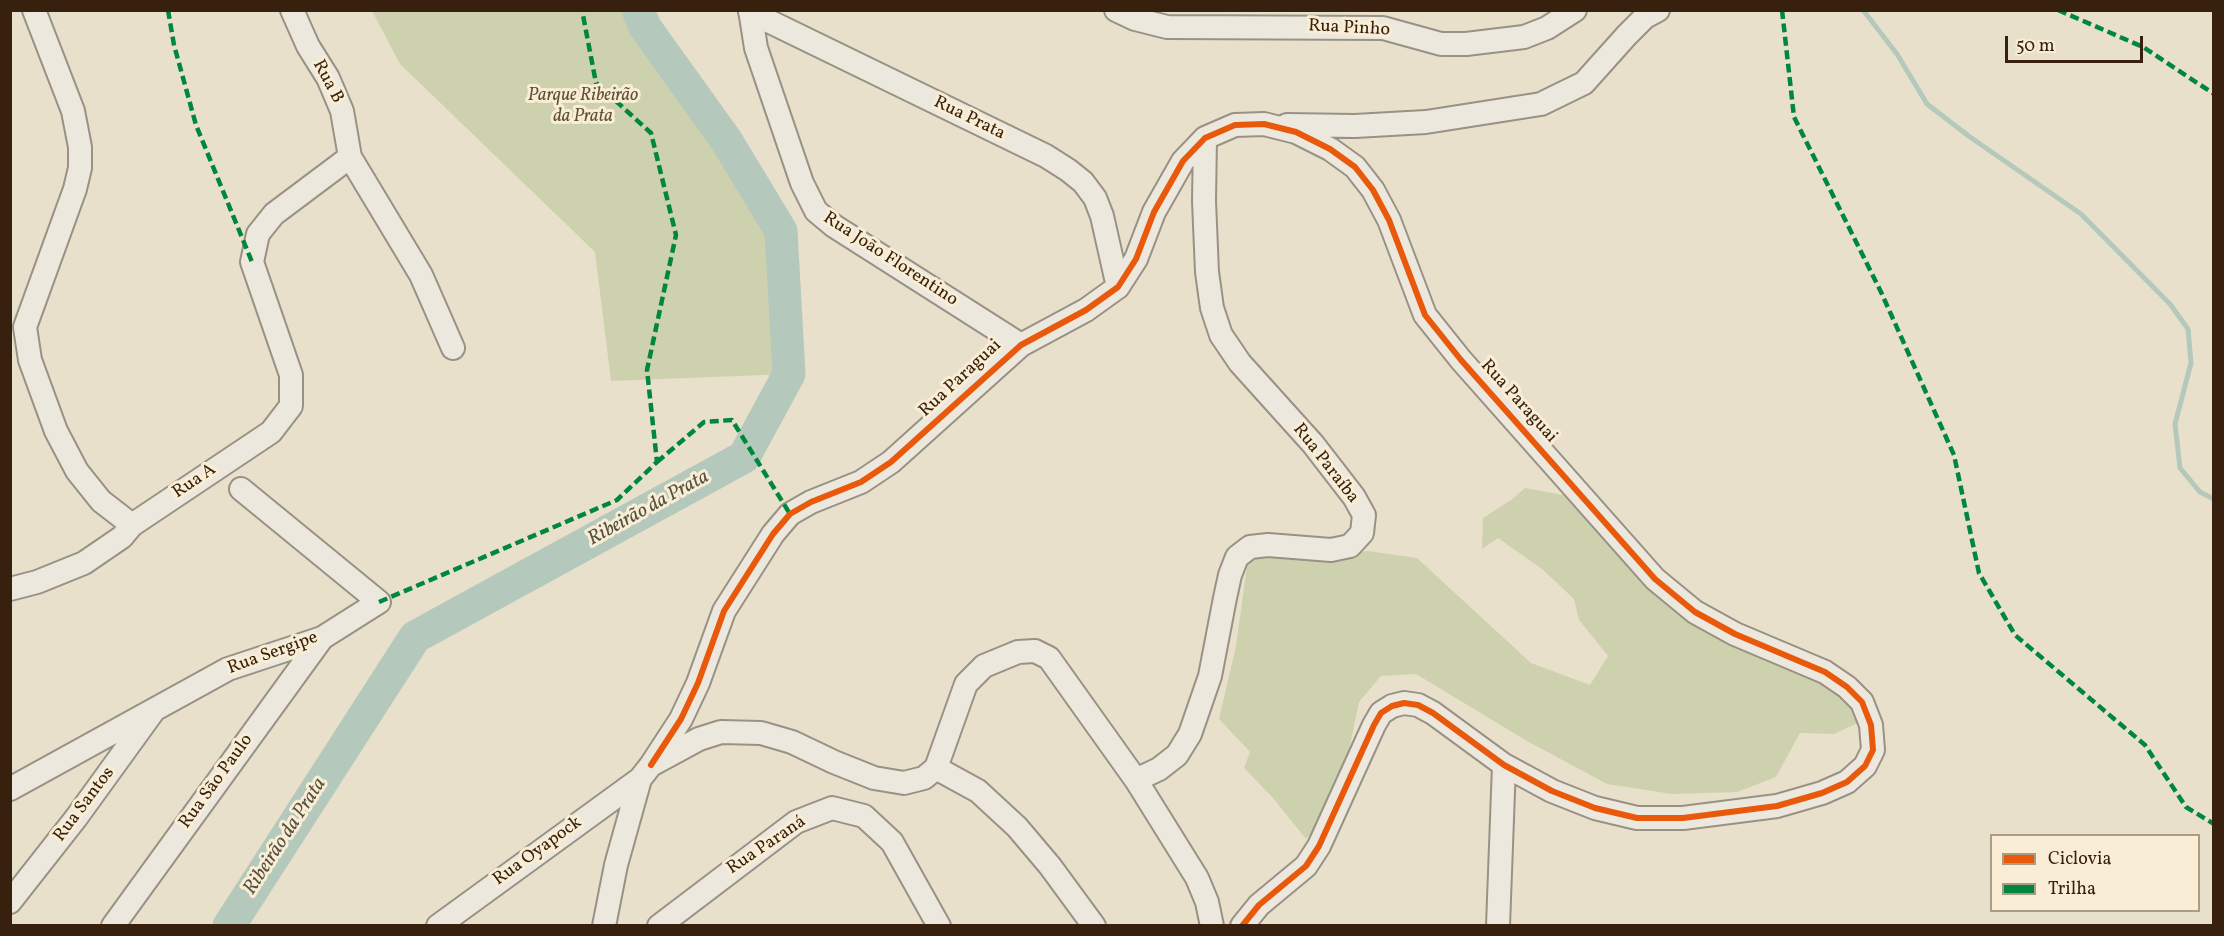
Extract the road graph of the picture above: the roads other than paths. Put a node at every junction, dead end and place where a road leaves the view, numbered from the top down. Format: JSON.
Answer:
{"nodes":[{"id":1,"x":34,"y":10,"type":"edge"},
{"id":2,"x":292,"y":10,"type":"edge"},
{"id":3,"x":1116,"y":10,"type":"edge"},
{"id":4,"x":1575,"y":10,"type":"edge"},
{"id":5,"x":1658,"y":10,"type":"edge"},
{"id":6,"x":750,"y":11,"type":"edge"},
{"id":7,"x":1264,"y":124,"type":"junction"},
{"id":8,"x":1205,"y":138,"type":"junction"},
{"id":9,"x":350,"y":157,"type":"junction"},
{"id":10,"x":1118,"y":287,"type":"junction"},
{"id":11,"x":1021,"y":345,"type":"junction"},
{"id":12,"x":453,"y":348,"type":"dead end"},
{"id":13,"x":241,"y":489,"type":"dead end"},
{"id":14,"x":132,"y":525,"type":"junction"},
{"id":15,"x":10,"y":589,"type":"edge"},
{"id":16,"x":321,"y":638,"type":"junction"},
{"id":17,"x":157,"y":707,"type":"junction"},
{"id":18,"x":1504,"y":765,"type":"junction"},
{"id":19,"x":936,"y":768,"type":"junction"},
{"id":20,"x":646,"y":772,"type":"junction"},
{"id":21,"x":1136,"y":780,"type":"junction"},
{"id":22,"x":10,"y":789,"type":"edge"},
{"id":23,"x":10,"y":902,"type":"edge"},
{"id":24,"x":112,"y":926,"type":"edge"},
{"id":25,"x":438,"y":926,"type":"edge"},
{"id":26,"x":604,"y":926,"type":"edge"},
{"id":27,"x":659,"y":926,"type":"edge"},
{"id":28,"x":939,"y":926,"type":"edge"},
{"id":29,"x":1094,"y":926,"type":"edge"},
{"id":30,"x":1212,"y":926,"type":"edge"},
{"id":31,"x":1242,"y":926,"type":"edge"},
{"id":32,"x":1498,"y":926,"type":"edge"}],
"edges":[{"from":1,"to":14,"type":"street"},
{"from":2,"to":9,"type":"street","name":"Rua B"},
{"from":3,"to":4,"type":"street","name":"Rua Pinho"},
{"from":5,"to":7,"type":"street"},
{"from":6,"to":10,"type":"street","name":"Rua Prata"},
{"from":6,"to":11,"type":"street","name":"Rua João Florentino"},
{"from":7,"to":8,"type":"street","name":"Rua Paraguai"},
{"from":7,"to":18,"type":"street","name":"Rua Paraguai"},
{"from":8,"to":10,"type":"street","name":"Rua Paraguai"},
{"from":8,"to":21,"type":"street","name":"Rua Paraíba"},
{"from":9,"to":12,"type":"street"},
{"from":9,"to":14,"type":"street","name":"Rua A"},
{"from":10,"to":11,"type":"street","name":"Rua Paraguai"},
{"from":11,"to":20,"type":"street","name":"Rua Paraguai"},
{"from":13,"to":16,"type":"street","name":"Rua Sergipe"},
{"from":14,"to":15,"type":"street","name":"Rua A"},
{"from":16,"to":17,"type":"street","name":"Rua Sergipe"},
{"from":16,"to":24,"type":"street","name":"Rua São Paulo"},
{"from":17,"to":22,"type":"street","name":"Rua Sergipe"},
{"from":17,"to":23,"type":"street","name":"Rua Santos"},
{"from":18,"to":31,"type":"street","name":"Rua Paraguai"},
{"from":18,"to":32,"type":"street"},
{"from":19,"to":20,"type":"street"},
{"from":19,"to":21,"type":"street"},
{"from":19,"to":29,"type":"street"},
{"from":20,"to":25,"type":"street","name":"Rua Oyapock"},
{"from":20,"to":26,"type":"street"},
{"from":21,"to":30,"type":"street"},
{"from":27,"to":28,"type":"street","name":"Rua Paraná"}]}
